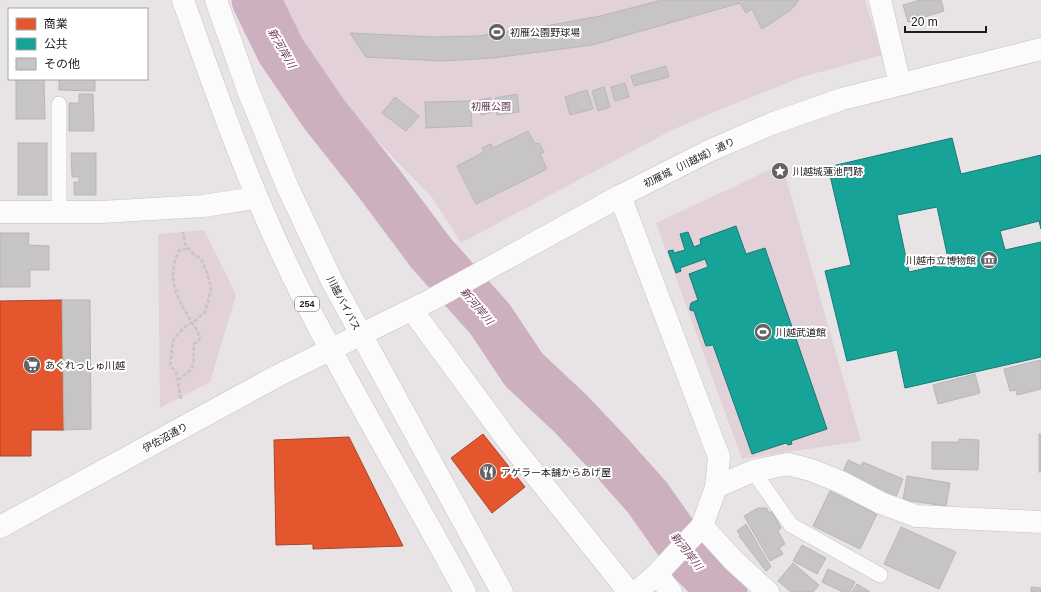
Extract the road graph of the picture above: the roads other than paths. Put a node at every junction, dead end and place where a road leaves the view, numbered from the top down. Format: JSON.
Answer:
{"nodes":[{"id":1,"x":183,"y":0,"type":"edge"},
{"id":2,"x":216,"y":0,"type":"edge"},
{"id":3,"x":880,"y":0,"type":"edge"},
{"id":4,"x":1041,"y":48,"type":"edge"},
{"id":5,"x":900,"y":84,"type":"junction"},
{"id":6,"x":59,"y":104,"type":"dead end"},
{"id":7,"x":620,"y":196,"type":"junction"},
{"id":8,"x":256,"y":198,"type":"junction"},
{"id":9,"x":0,"y":212,"type":"edge"},
{"id":10,"x":59,"y":212,"type":"junction"},
{"id":11,"x":412,"y":310,"type":"junction"},
{"id":12,"x":360,"y":334,"type":"junction"},
{"id":13,"x":330,"y":349,"type":"junction"},
{"id":14,"x":753,"y":471,"type":"junction"},
{"id":15,"x":716,"y":487,"type":"junction"},
{"id":16,"x":1041,"y":522,"type":"edge"},
{"id":17,"x":702,"y":526,"type":"junction"},
{"id":18,"x":0,"y":527,"type":"edge"},
{"id":19,"x":657,"y":574,"type":"junction"},
{"id":20,"x":880,"y":575,"type":"dead end"},
{"id":21,"x":465,"y":592,"type":"edge"},
{"id":22,"x":502,"y":592,"type":"edge"},
{"id":23,"x":629,"y":592,"type":"edge"},
{"id":24,"x":636,"y":592,"type":"edge"},
{"id":25,"x":671,"y":592,"type":"edge"},
{"id":26,"x":768,"y":592,"type":"edge"}],
"edges":[{"from":1,"to":8,"type":"main road","number":"254"},
{"from":2,"to":12,"type":"main road","name":"川越バイパス"},
{"from":3,"to":5,"type":"main road"},
{"from":4,"to":5,"type":"main road","name":"初雁城（川越城）通り"},
{"from":5,"to":7,"type":"main road","name":"初雁城（川越城）通り"},
{"from":6,"to":10,"type":"lane"},
{"from":7,"to":11,"type":"main road","name":"初雁城（川越城）通り"},
{"from":7,"to":15,"type":"main road"},
{"from":8,"to":10,"type":"main road"},
{"from":8,"to":13,"type":"main road","number":"254"},
{"from":9,"to":10,"type":"main road"},
{"from":11,"to":12,"type":"main road","name":"初雁城（川越城）通り"},
{"from":11,"to":23,"type":"main road"},
{"from":12,"to":13,"type":"main road","name":"伊佐沼通り"},
{"from":12,"to":22,"type":"main road","name":"川越バイパス"},
{"from":13,"to":18,"type":"main road","name":"伊佐沼通り"},
{"from":13,"to":21,"type":"main road","number":"254"},
{"from":14,"to":15,"type":"main road"},
{"from":14,"to":16,"type":"main road"},
{"from":14,"to":20,"type":"lane"},
{"from":15,"to":17,"type":"main road"},
{"from":17,"to":19,"type":"main road"},
{"from":17,"to":26,"type":"main road"},
{"from":19,"to":24,"type":"main road"},
{"from":19,"to":25,"type":"main road"}]}
